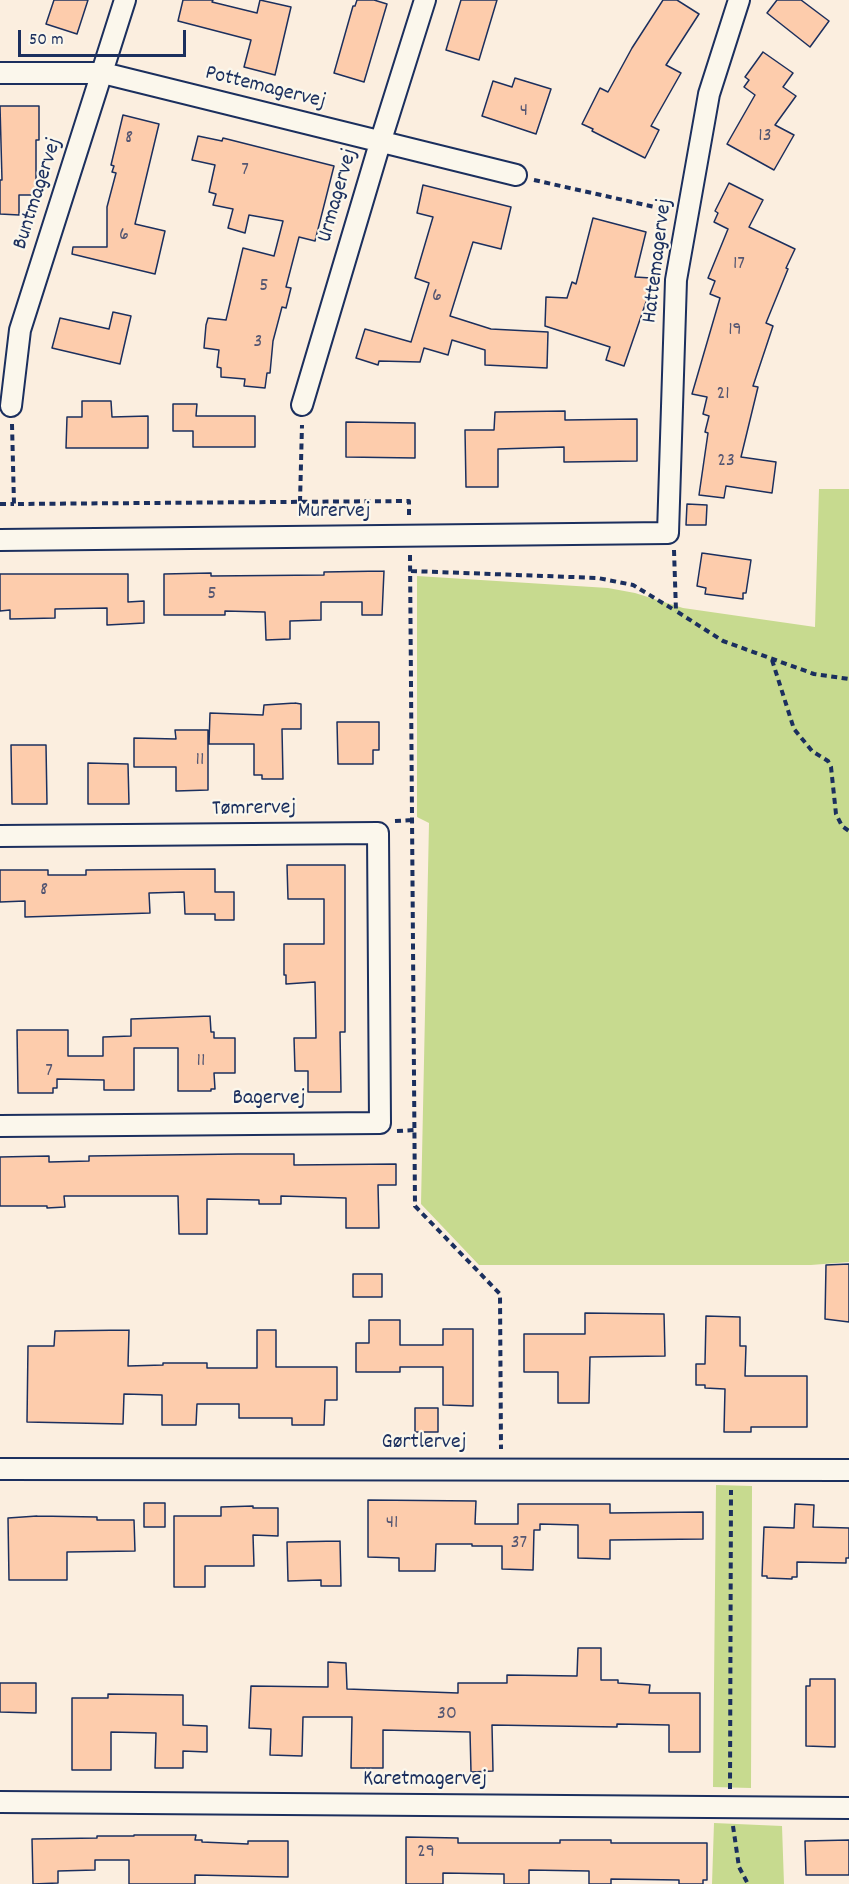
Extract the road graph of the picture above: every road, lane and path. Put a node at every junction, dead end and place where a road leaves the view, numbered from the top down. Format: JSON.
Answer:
{"nodes":[{"id":1,"x":125,"y":0,"type":"edge"},
{"id":2,"x":425,"y":0,"type":"edge"},
{"id":3,"x":739,"y":0,"type":"edge"},
{"id":4,"x":0,"y":73,"type":"edge"},
{"id":5,"x":103,"y":74,"type":"junction"},
{"id":6,"x":380,"y":143,"type":"junction"},
{"id":7,"x":516,"y":176,"type":"joint"},
{"id":8,"x":687,"y":214,"type":"junction"},
{"id":9,"x":302,"y":405,"type":"joint"},
{"id":10,"x":11,"y":406,"type":"joint"},
{"id":11,"x":300,"y":502,"type":"junction"},
{"id":12,"x":0,"y":504,"type":"edge"},
{"id":13,"x":14,"y":504,"type":"junction"},
{"id":14,"x":668,"y":533,"type":"junction"},
{"id":15,"x":410,"y":537,"type":"junction"},
{"id":16,"x":0,"y":540,"type":"edge"},
{"id":17,"x":411,"y":571,"type":"junction"},
{"id":18,"x":676,"y":611,"type":"junction"},
{"id":19,"x":772,"y":659,"type":"junction"},
{"id":20,"x":849,"y":679,"type":"edge"},
{"id":21,"x":849,"y":831,"type":"edge"},
{"id":22,"x":0,"y":836,"type":"edge"},
{"id":23,"x":379,"y":964,"type":"joint"},
{"id":24,"x":0,"y":1126,"type":"edge"},
{"id":25,"x":414,"y":1130,"type":"junction"},
{"id":26,"x":390,"y":1131,"type":"dead end"},
{"id":27,"x":501,"y":1468,"type":"junction"},
{"id":28,"x":0,"y":1469,"type":"edge"},
{"id":29,"x":731,"y":1469,"type":"junction"},
{"id":30,"x":849,"y":1470,"type":"edge"},
{"id":31,"x":0,"y":1802,"type":"edge"},
{"id":32,"x":730,"y":1807,"type":"junction"},
{"id":33,"x":849,"y":1808,"type":"edge"},
{"id":34,"x":748,"y":1884,"type":"edge"}],
"edges":[{"from":1,"to":5,"type":"street","name":"Buntmagervej"},
{"from":2,"to":6,"type":"street","name":"Urmagervej"},
{"from":3,"to":8,"type":"street","name":"Hattemagervej"},
{"from":4,"to":5,"type":"street","name":"Pottemagervej"},
{"from":5,"to":6,"type":"street","name":"Pottemagervej"},
{"from":5,"to":10,"type":"street","name":"Buntmagervej"},
{"from":6,"to":7,"type":"street","name":"Pottemagervej"},
{"from":6,"to":9,"type":"street","name":"Urmagervej"},
{"from":7,"to":8,"type":"path"},
{"from":8,"to":14,"type":"street","name":"Hattemagervej"},
{"from":9,"to":11,"type":"path"},
{"from":10,"to":13,"type":"path"},
{"from":11,"to":13,"type":"path"},
{"from":11,"to":15,"type":"path"},
{"from":12,"to":13,"type":"path"},
{"from":14,"to":15,"type":"street","name":"Murervej"},
{"from":14,"to":18,"type":"path"},
{"from":15,"to":16,"type":"street","name":"Murervej"},
{"from":15,"to":17,"type":"path"},
{"from":17,"to":18,"type":"path"},
{"from":17,"to":25,"type":"path"},
{"from":18,"to":19,"type":"path"},
{"from":19,"to":20,"type":"path"},
{"from":19,"to":21,"type":"path"},
{"from":22,"to":23,"type":"street","name":"Tømrervej"},
{"from":23,"to":24,"type":"street","name":"Bagervej"},
{"from":25,"to":26,"type":"path"},
{"from":25,"to":27,"type":"path"},
{"from":27,"to":28,"type":"street","name":"Gørtlervej"},
{"from":27,"to":29,"type":"street","name":"Gørtlervej"},
{"from":29,"to":30,"type":"street","name":"Gørtlervej"},
{"from":29,"to":32,"type":"path"},
{"from":31,"to":32,"type":"street","name":"Karetmagervej"},
{"from":32,"to":33,"type":"street","name":"Karetmagervej"},
{"from":32,"to":34,"type":"path"}]}
